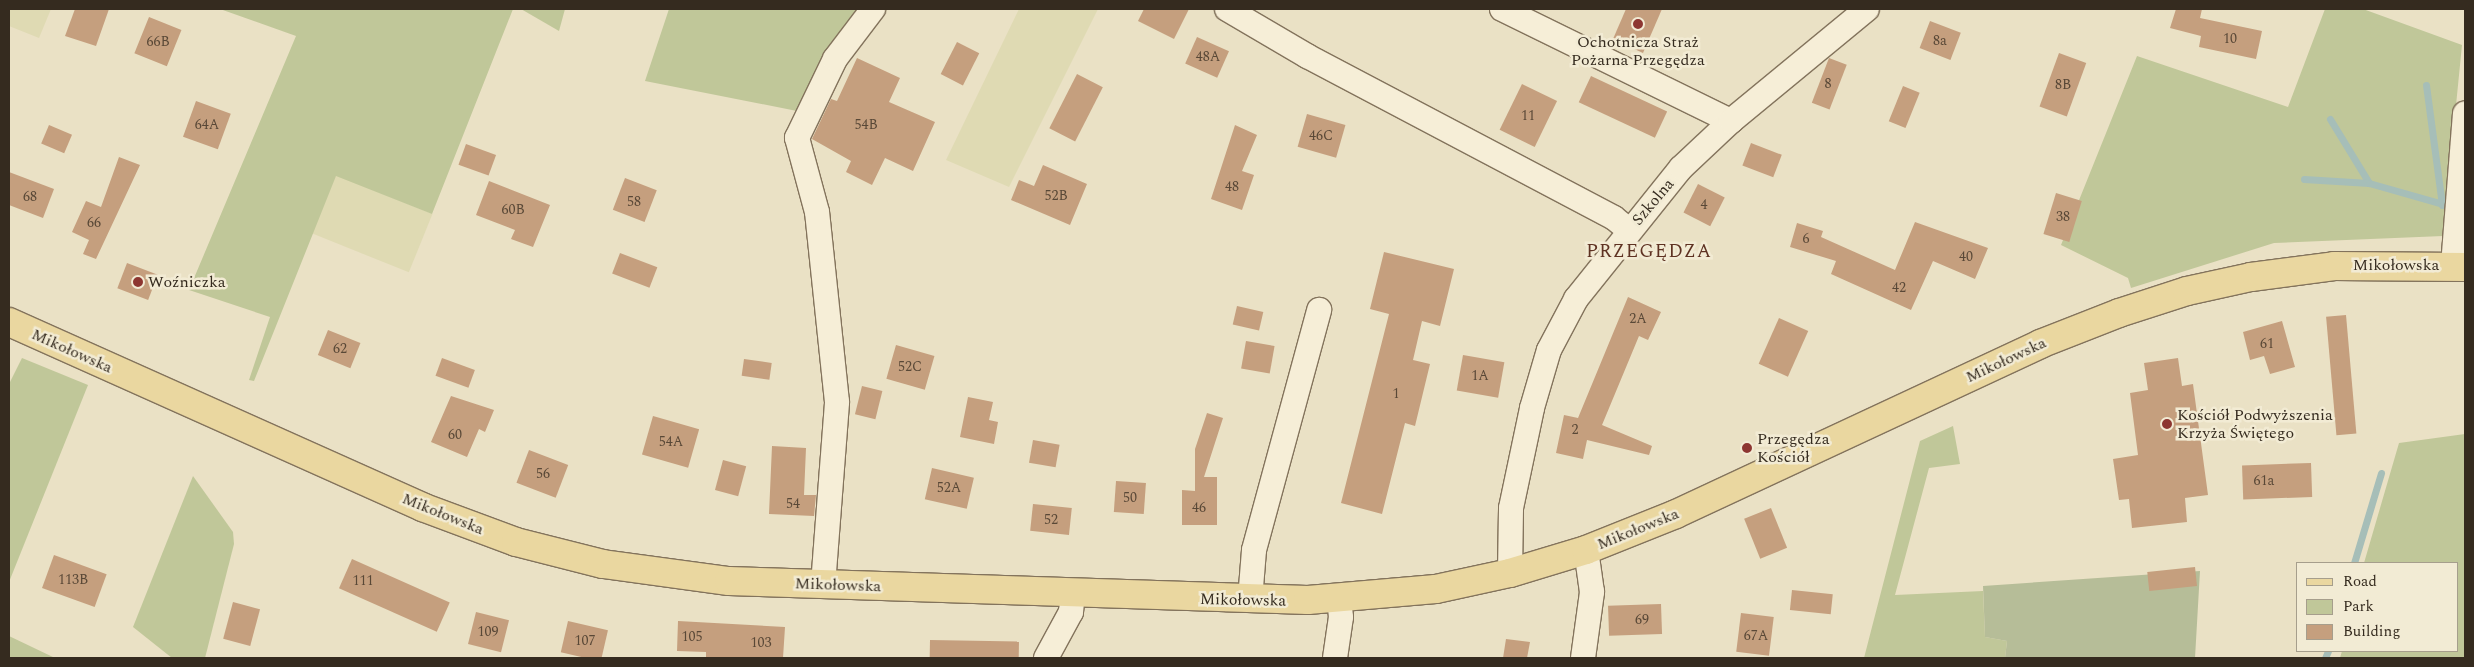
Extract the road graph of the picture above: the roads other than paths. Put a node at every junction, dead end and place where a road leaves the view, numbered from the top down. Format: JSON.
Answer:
{"nodes":[{"id":1,"x":873,"y":9,"type":"edge"},
{"id":2,"x":1227,"y":9,"type":"edge"},
{"id":3,"x":1502,"y":9,"type":"edge"},
{"id":4,"x":1867,"y":9,"type":"edge"},
{"id":5,"x":2465,"y":114,"type":"edge"},
{"id":6,"x":1731,"y":120,"type":"junction"},
{"id":7,"x":1629,"y":230,"type":"junction"},
{"id":8,"x":2459,"y":266,"type":"edge"},
{"id":9,"x":1319,"y":310,"type":"dead end"},
{"id":10,"x":9,"y":322,"type":"edge"},
{"id":11,"x":1586,"y":550,"type":"junction"},
{"id":12,"x":1510,"y":573,"type":"junction"},
{"id":13,"x":823,"y":585,"type":"junction"},
{"id":14,"x":1073,"y":594,"type":"junction"},
{"id":15,"x":1339,"y":599,"type":"junction"},
{"id":16,"x":1250,"y":600,"type":"junction"},
{"id":17,"x":1046,"y":658,"type":"edge"},
{"id":18,"x":1335,"y":658,"type":"edge"},
{"id":19,"x":1583,"y":658,"type":"edge"}],
"edges":[{"from":1,"to":13,"type":"street"},
{"from":2,"to":7,"type":"street"},
{"from":3,"to":6,"type":"street"},
{"from":4,"to":6,"type":"street","name":"Szkolna"},
{"from":5,"to":8,"type":"street"},
{"from":6,"to":7,"type":"street","name":"Szkolna"},
{"from":7,"to":12,"type":"street","name":"Szkolna"},
{"from":8,"to":11,"type":"main road","name":"Mikołowska"},
{"from":9,"to":16,"type":"street"},
{"from":10,"to":13,"type":"main road","name":"Mikołowska"},
{"from":11,"to":12,"type":"main road","name":"Mikołowska"},
{"from":11,"to":19,"type":"street"},
{"from":12,"to":15,"type":"main road","name":"Mikołowska"},
{"from":13,"to":14,"type":"main road","name":"Mikołowska"},
{"from":14,"to":16,"type":"main road","name":"Mikołowska"},
{"from":14,"to":17,"type":"street"},
{"from":15,"to":16,"type":"main road","name":"Mikołowska"},
{"from":15,"to":18,"type":"street"}]}
